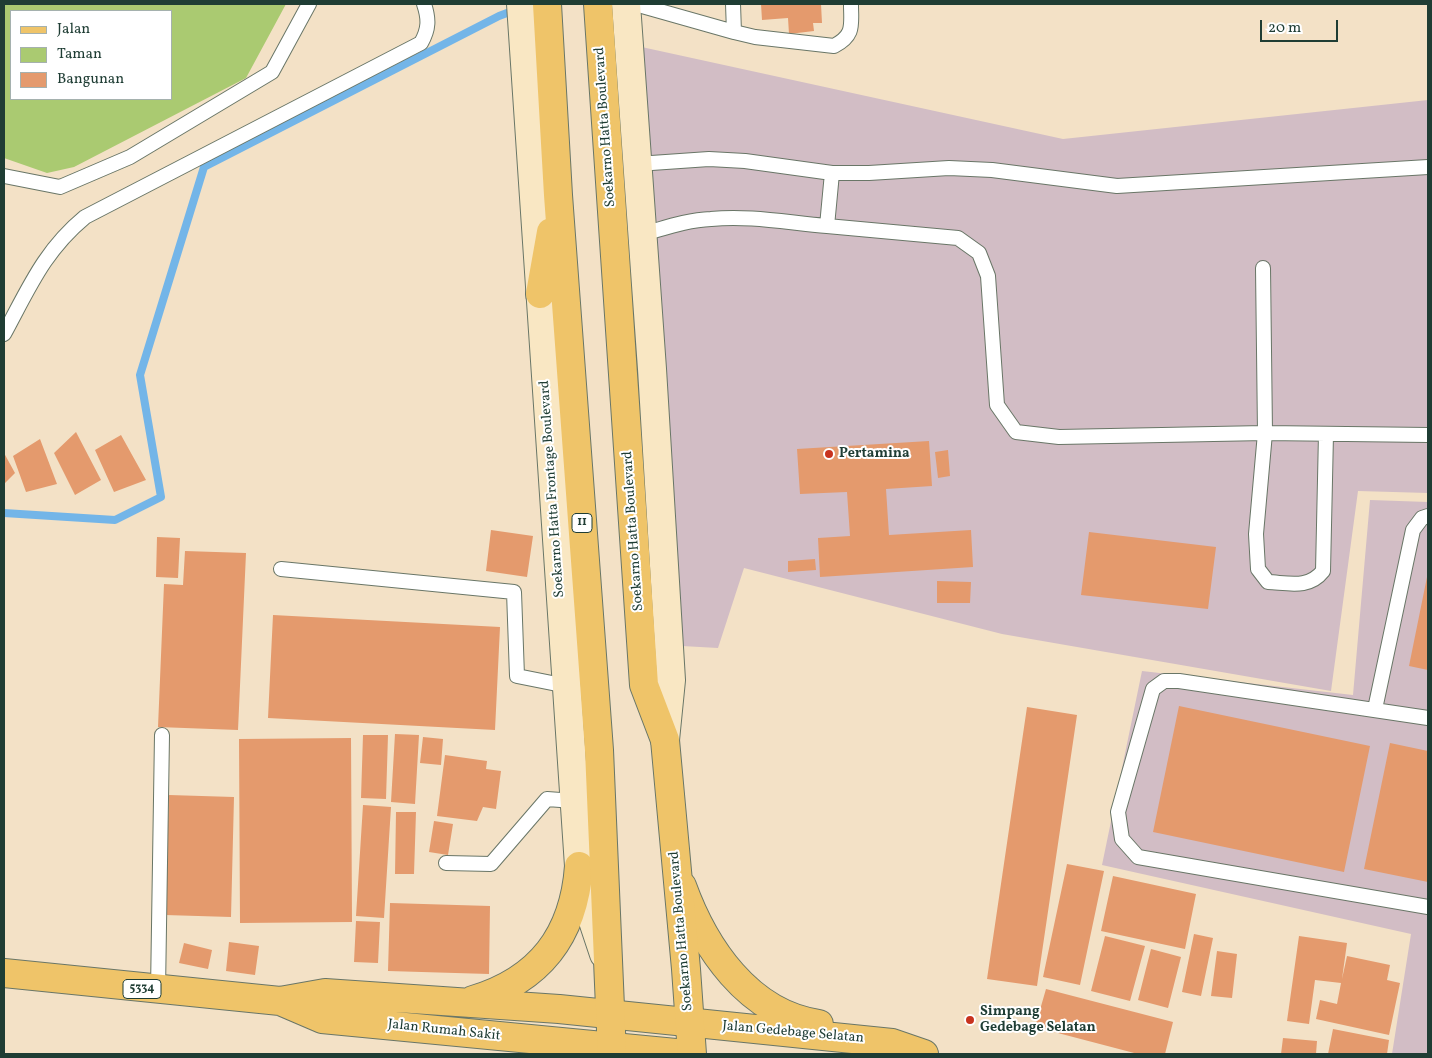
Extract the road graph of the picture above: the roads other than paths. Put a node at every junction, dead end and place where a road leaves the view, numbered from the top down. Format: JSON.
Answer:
{"nodes":[{"id":1,"x":309,"y":4,"type":"edge"},
{"id":2,"x":424,"y":4,"type":"edge"},
{"id":3,"x":521,"y":4,"type":"edge"},
{"id":4,"x":546,"y":4,"type":"edge"},
{"id":5,"x":598,"y":4,"type":"edge"},
{"id":6,"x":626,"y":4,"type":"edge"},
{"id":7,"x":635,"y":4,"type":"edge"},
{"id":8,"x":733,"y":4,"type":"edge"},
{"id":9,"x":851,"y":4,"type":"edge"},
{"id":10,"x":734,"y":32,"type":"junction"},
{"id":11,"x":637,"y":164,"type":"junction"},
{"id":12,"x":1428,"y":167,"type":"edge"},
{"id":13,"x":832,"y":172,"type":"junction"},
{"id":14,"x":4,"y":176,"type":"edge"},
{"id":15,"x":558,"y":195,"type":"junction"},
{"id":16,"x":827,"y":226,"type":"junction"},
{"id":17,"x":642,"y":234,"type":"junction"},
{"id":18,"x":1263,"y":268,"type":"dead end"},
{"id":19,"x":540,"y":294,"type":"junction"},
{"id":20,"x":4,"y":334,"type":"edge"},
{"id":21,"x":1265,"y":433,"type":"junction"},
{"id":22,"x":1326,"y":434,"type":"junction"},
{"id":23,"x":1428,"y":434,"type":"edge"},
{"id":24,"x":1428,"y":516,"type":"edge"},
{"id":25,"x":281,"y":569,"type":"dead end"},
{"id":26,"x":567,"y":686,"type":"junction"},
{"id":27,"x":1375,"y":709,"type":"junction"},
{"id":28,"x":1428,"y":718,"type":"edge"},
{"id":29,"x":162,"y":735,"type":"dead end"},
{"id":30,"x":665,"y":740,"type":"junction"},
{"id":31,"x":574,"y":801,"type":"junction"},
{"id":32,"x":446,"y":863,"type":"dead end"},
{"id":33,"x":579,"y":866,"type":"junction"},
{"id":34,"x":677,"y":871,"type":"junction"},
{"id":35,"x":1428,"y":907,"type":"edge"},
{"id":36,"x":609,"y":971,"type":"junction"},
{"id":37,"x":4,"y":973,"type":"edge"},
{"id":38,"x":158,"y":990,"type":"junction"},
{"id":39,"x":280,"y":1001,"type":"junction"},
{"id":40,"x":452,"y":1003,"type":"junction"},
{"id":41,"x":609,"y":1015,"type":"junction"},
{"id":42,"x":690,"y":1024,"type":"junction"},
{"id":43,"x":423,"y":1028,"type":"junction"},
{"id":44,"x":892,"y":1043,"type":"junction"},
{"id":45,"x":612,"y":1051,"type":"edge"},
{"id":46,"x":504,"y":1054,"type":"edge"},
{"id":47,"x":686,"y":1054,"type":"edge"},
{"id":48,"x":692,"y":1054,"type":"edge"},
{"id":49,"x":924,"y":1054,"type":"edge"}],
"edges":[{"from":1,"to":14,"type":"lane"},
{"from":2,"to":20,"type":"lane"},
{"from":3,"to":19,"type":"main road","name":"Soekarno Hatta Frontage Boulevard"},
{"from":4,"to":15,"type":"main road","number":"11"},
{"from":5,"to":30,"type":"main road","name":"Soekarno Hatta Boulevard"},
{"from":6,"to":11,"type":"main road"},
{"from":7,"to":10,"type":"lane"},
{"from":8,"to":10,"type":"lane"},
{"from":9,"to":10,"type":"lane"},
{"from":11,"to":13,"type":"lane"},
{"from":11,"to":17,"type":"main road"},
{"from":12,"to":13,"type":"lane"},
{"from":13,"to":16,"type":"lane"},
{"from":15,"to":19,"type":"main road"},
{"from":15,"to":36,"type":"main road","number":"11"},
{"from":16,"to":17,"type":"lane"},
{"from":16,"to":21,"type":"lane"},
{"from":17,"to":30,"type":"main road"},
{"from":18,"to":21,"type":"lane"},
{"from":19,"to":26,"type":"main road","name":"Soekarno Hatta Frontage Boulevard"},
{"from":21,"to":22,"type":"lane"},
{"from":21,"to":22,"type":"lane"},
{"from":22,"to":23,"type":"lane"},
{"from":24,"to":27,"type":"lane"},
{"from":25,"to":26,"type":"lane"},
{"from":26,"to":31,"type":"main road","name":"Soekarno Hatta Frontage Boulevard"},
{"from":27,"to":28,"type":"lane"},
{"from":27,"to":35,"type":"lane"},
{"from":29,"to":38,"type":"lane"},
{"from":30,"to":34,"type":"main road","name":"Soekarno Hatta Boulevard"},
{"from":31,"to":32,"type":"lane"},
{"from":31,"to":33,"type":"main road","name":"Soekarno Hatta Frontage Boulevard"},
{"from":33,"to":36,"type":"main road","name":"Soekarno Hatta Frontage Boulevard"},
{"from":33,"to":40,"type":"main road"},
{"from":34,"to":42,"type":"main road","name":"Soekarno Hatta Boulevard"},
{"from":34,"to":44,"type":"main road"},
{"from":36,"to":41,"type":"main road","number":"11"},
{"from":37,"to":38,"type":"main road","name":"Jalan Rumah Sakit","number":"5334"},
{"from":38,"to":39,"type":"main road","name":"Jalan Rumah Sakit","number":"5334"},
{"from":39,"to":40,"type":"main road","name":"Jalan Rumah Sakit","number":"5334"},
{"from":39,"to":43,"type":"main road","name":"Jalan Rumah Sakit","number":"5334"},
{"from":40,"to":41,"type":"main road","name":"Jalan Rumah Sakit","number":"5334"},
{"from":41,"to":42,"type":"main road","name":"Jalan Rumah Sakit"},
{"from":41,"to":45,"type":"main road","number":"11"},
{"from":42,"to":44,"type":"main road","name":"Jalan Gedebage Selatan"},
{"from":42,"to":48,"type":"main road","name":"Soekarno Hatta Boulevard"},
{"from":43,"to":45,"type":"main road","name":"Jalan Rumah Sakit","number":"5334"},
{"from":43,"to":46,"type":"main road"},
{"from":44,"to":49,"type":"main road","name":"Jalan Gedebage Selatan"},
{"from":45,"to":47,"type":"main road","name":"Jalan Rumah Sakit"}]}
